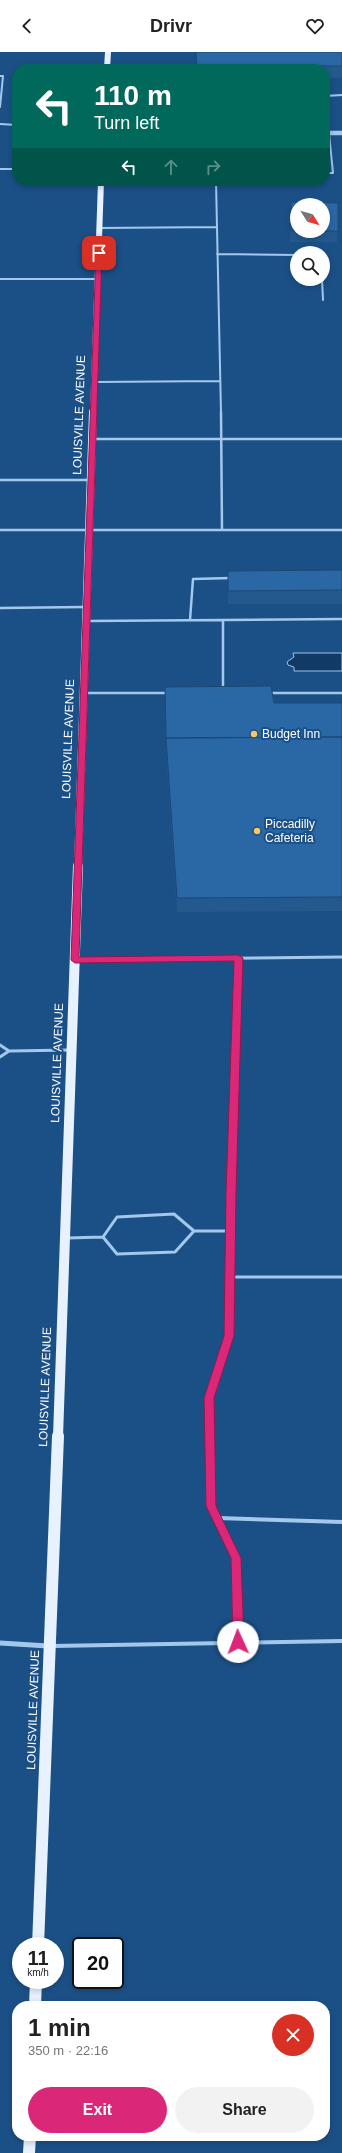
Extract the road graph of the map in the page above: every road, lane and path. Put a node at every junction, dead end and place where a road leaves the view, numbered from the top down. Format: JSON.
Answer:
{"nodes":[{"id":1,"x":108,"y":52,"type":"edge"},
{"id":2,"x":107,"y":64,"type":"edge"},
{"id":3,"x":0,"y":76,"type":"edge"},
{"id":4,"x":330,"y":96,"type":"edge"},
{"id":5,"x":342,"y":96,"type":"edge"},
{"id":6,"x":0,"y":107,"type":"edge"},
{"id":7,"x":0,"y":124,"type":"edge"},
{"id":8,"x":12,"y":124,"type":"edge"},
{"id":9,"x":342,"y":132,"type":"edge"},
{"id":10,"x":330,"y":133,"type":"edge"},
{"id":11,"x":330,"y":153,"type":"edge"},
{"id":12,"x":0,"y":169,"type":"edge"},
{"id":13,"x":12,"y":169,"type":"edge"},
{"id":14,"x":330,"y":173,"type":"edge"},
{"id":15,"x":102,"y":186,"type":"edge"},
{"id":16,"x":216,"y":186,"type":"edge"},
{"id":17,"x":217,"y":227,"type":"junction"},
{"id":18,"x":100,"y":228,"type":"junction"},
{"id":19,"x":218,"y":254,"type":"junction"},
{"id":20,"x":290,"y":255,"type":"edge"},
{"id":21,"x":0,"y":279,"type":"edge"},
{"id":22,"x":98,"y":279,"type":"junction"},
{"id":23,"x":322,"y":286,"type":"edge"},
{"id":24,"x":323,"y":300,"type":"dead end"},
{"id":25,"x":220,"y":381,"type":"junction"},
{"id":26,"x":95,"y":382,"type":"junction"},
{"id":27,"x":93,"y":439,"type":"junction"},
{"id":28,"x":222,"y":439,"type":"junction"},
{"id":29,"x":342,"y":439,"type":"edge"},
{"id":30,"x":0,"y":480,"type":"edge"},
{"id":31,"x":91,"y":480,"type":"junction"},
{"id":32,"x":0,"y":530,"type":"edge"},
{"id":33,"x":90,"y":530,"type":"junction"},
{"id":34,"x":222,"y":530,"type":"junction"},
{"id":35,"x":342,"y":530,"type":"edge"},
{"id":36,"x":232,"y":578,"type":"edge"},
{"id":37,"x":87,"y":607,"type":"junction"},
{"id":38,"x":0,"y":608,"type":"edge"},
{"id":39,"x":342,"y":619,"type":"edge"},
{"id":40,"x":190,"y":620,"type":"junction"},
{"id":41,"x":223,"y":620,"type":"junction"},
{"id":42,"x":87,"y":621,"type":"junction"},
{"id":43,"x":84,"y":692,"type":"junction"},
{"id":44,"x":342,"y":692,"type":"edge"},
{"id":45,"x":169,"y":693,"type":"edge"},
{"id":46,"x":223,"y":693,"type":"edge"},
{"id":47,"x":262,"y":693,"type":"edge"},
{"id":48,"x":342,"y":957,"type":"edge"},
{"id":49,"x":238,"y":958,"type":"junction"},
{"id":50,"x":75,"y":960,"type":"junction"},
{"id":51,"x":0,"y":1045,"type":"edge"},
{"id":52,"x":72,"y":1050,"type":"junction"},
{"id":53,"x":10,"y":1051,"type":"junction"},
{"id":54,"x":0,"y":1057,"type":"edge"},
{"id":55,"x":194,"y":1231,"type":"junction"},
{"id":56,"x":230,"y":1231,"type":"junction"},
{"id":57,"x":103,"y":1236,"type":"junction"},
{"id":58,"x":66,"y":1238,"type":"junction"},
{"id":59,"x":230,"y":1277,"type":"junction"},
{"id":60,"x":342,"y":1277,"type":"edge"},
{"id":61,"x":218,"y":1518,"type":"junction"},
{"id":62,"x":342,"y":1522,"type":"edge"},
{"id":63,"x":342,"y":1641,"type":"edge"},
{"id":64,"x":238,"y":1642,"type":"junction"},
{"id":65,"x":0,"y":1643,"type":"edge"},
{"id":66,"x":50,"y":1646,"type":"junction"},
{"id":67,"x":38,"y":1937,"type":"edge"},
{"id":68,"x":36,"y":1989,"type":"edge"},
{"id":69,"x":35,"y":2001,"type":"edge"},
{"id":70,"x":30,"y":2141,"type":"edge"},
{"id":71,"x":29,"y":2153,"type":"edge"}],
"edges":[{"from":1,"to":2,"type":"main road"},
{"from":3,"to":6,"type":"lane"},
{"from":4,"to":5,"type":"lane"},
{"from":7,"to":8,"type":"lane"},
{"from":9,"to":10,"type":"street"},
{"from":11,"to":14,"type":"lane"},
{"from":12,"to":13,"type":"lane"},
{"from":15,"to":18,"type":"main road","name":"LOUISVILLE AVENUE"},
{"from":16,"to":17,"type":"lane"},
{"from":17,"to":18,"type":"lane"},
{"from":17,"to":19,"type":"lane"},
{"from":18,"to":22,"type":"main road","name":"LOUISVILLE AVENUE"},
{"from":19,"to":20,"type":"lane"},
{"from":19,"to":25,"type":"lane"},
{"from":21,"to":22,"type":"lane"},
{"from":22,"to":26,"type":"main road","name":"LOUISVILLE AVENUE"},
{"from":23,"to":24,"type":"lane"},
{"from":25,"to":26,"type":"lane"},
{"from":25,"to":28,"type":"lane"},
{"from":26,"to":27,"type":"main road","name":"LOUISVILLE AVENUE"},
{"from":27,"to":28,"type":"lane"},
{"from":27,"to":31,"type":"main road","name":"LOUISVILLE AVENUE"},
{"from":28,"to":29,"type":"lane"},
{"from":28,"to":34,"type":"lane"},
{"from":30,"to":31,"type":"lane"},
{"from":31,"to":33,"type":"main road","name":"LOUISVILLE AVENUE"},
{"from":32,"to":33,"type":"lane"},
{"from":33,"to":34,"type":"lane"},
{"from":33,"to":37,"type":"main road","name":"LOUISVILLE AVENUE"},
{"from":34,"to":35,"type":"lane"},
{"from":36,"to":40,"type":"lane"},
{"from":37,"to":38,"type":"lane"},
{"from":37,"to":42,"type":"main road","name":"LOUISVILLE AVENUE"},
{"from":39,"to":41,"type":"lane"},
{"from":40,"to":41,"type":"lane"},
{"from":40,"to":42,"type":"lane"},
{"from":41,"to":46,"type":"lane"},
{"from":42,"to":43,"type":"main road","name":"LOUISVILLE AVENUE"},
{"from":43,"to":45,"type":"lane"},
{"from":43,"to":50,"type":"main road","name":"LOUISVILLE AVENUE"},
{"from":44,"to":47,"type":"lane"},
{"from":48,"to":49,"type":"lane"},
{"from":49,"to":50,"type":"lane"},
{"from":49,"to":56,"type":"lane"},
{"from":50,"to":52,"type":"main road","name":"LOUISVILLE AVENUE"},
{"from":51,"to":53,"type":"lane"},
{"from":52,"to":53,"type":"lane"},
{"from":52,"to":58,"type":"main road","name":"LOUISVILLE AVENUE"},
{"from":53,"to":54,"type":"lane"},
{"from":55,"to":56,"type":"lane"},
{"from":55,"to":57,"type":"lane"},
{"from":55,"to":57,"type":"lane"},
{"from":56,"to":59,"type":"lane"},
{"from":57,"to":58,"type":"lane"},
{"from":58,"to":66,"type":"main road","name":"LOUISVILLE AVENUE"},
{"from":59,"to":60,"type":"lane"},
{"from":59,"to":61,"type":"lane"},
{"from":61,"to":62,"type":"lane"},
{"from":61,"to":64,"type":"lane"},
{"from":63,"to":64,"type":"lane"},
{"from":64,"to":66,"type":"lane"},
{"from":65,"to":66,"type":"street"},
{"from":66,"to":67,"type":"main road","name":"LOUISVILLE AVENUE"},
{"from":68,"to":69,"type":"main road"},
{"from":70,"to":71,"type":"main road"}]}
